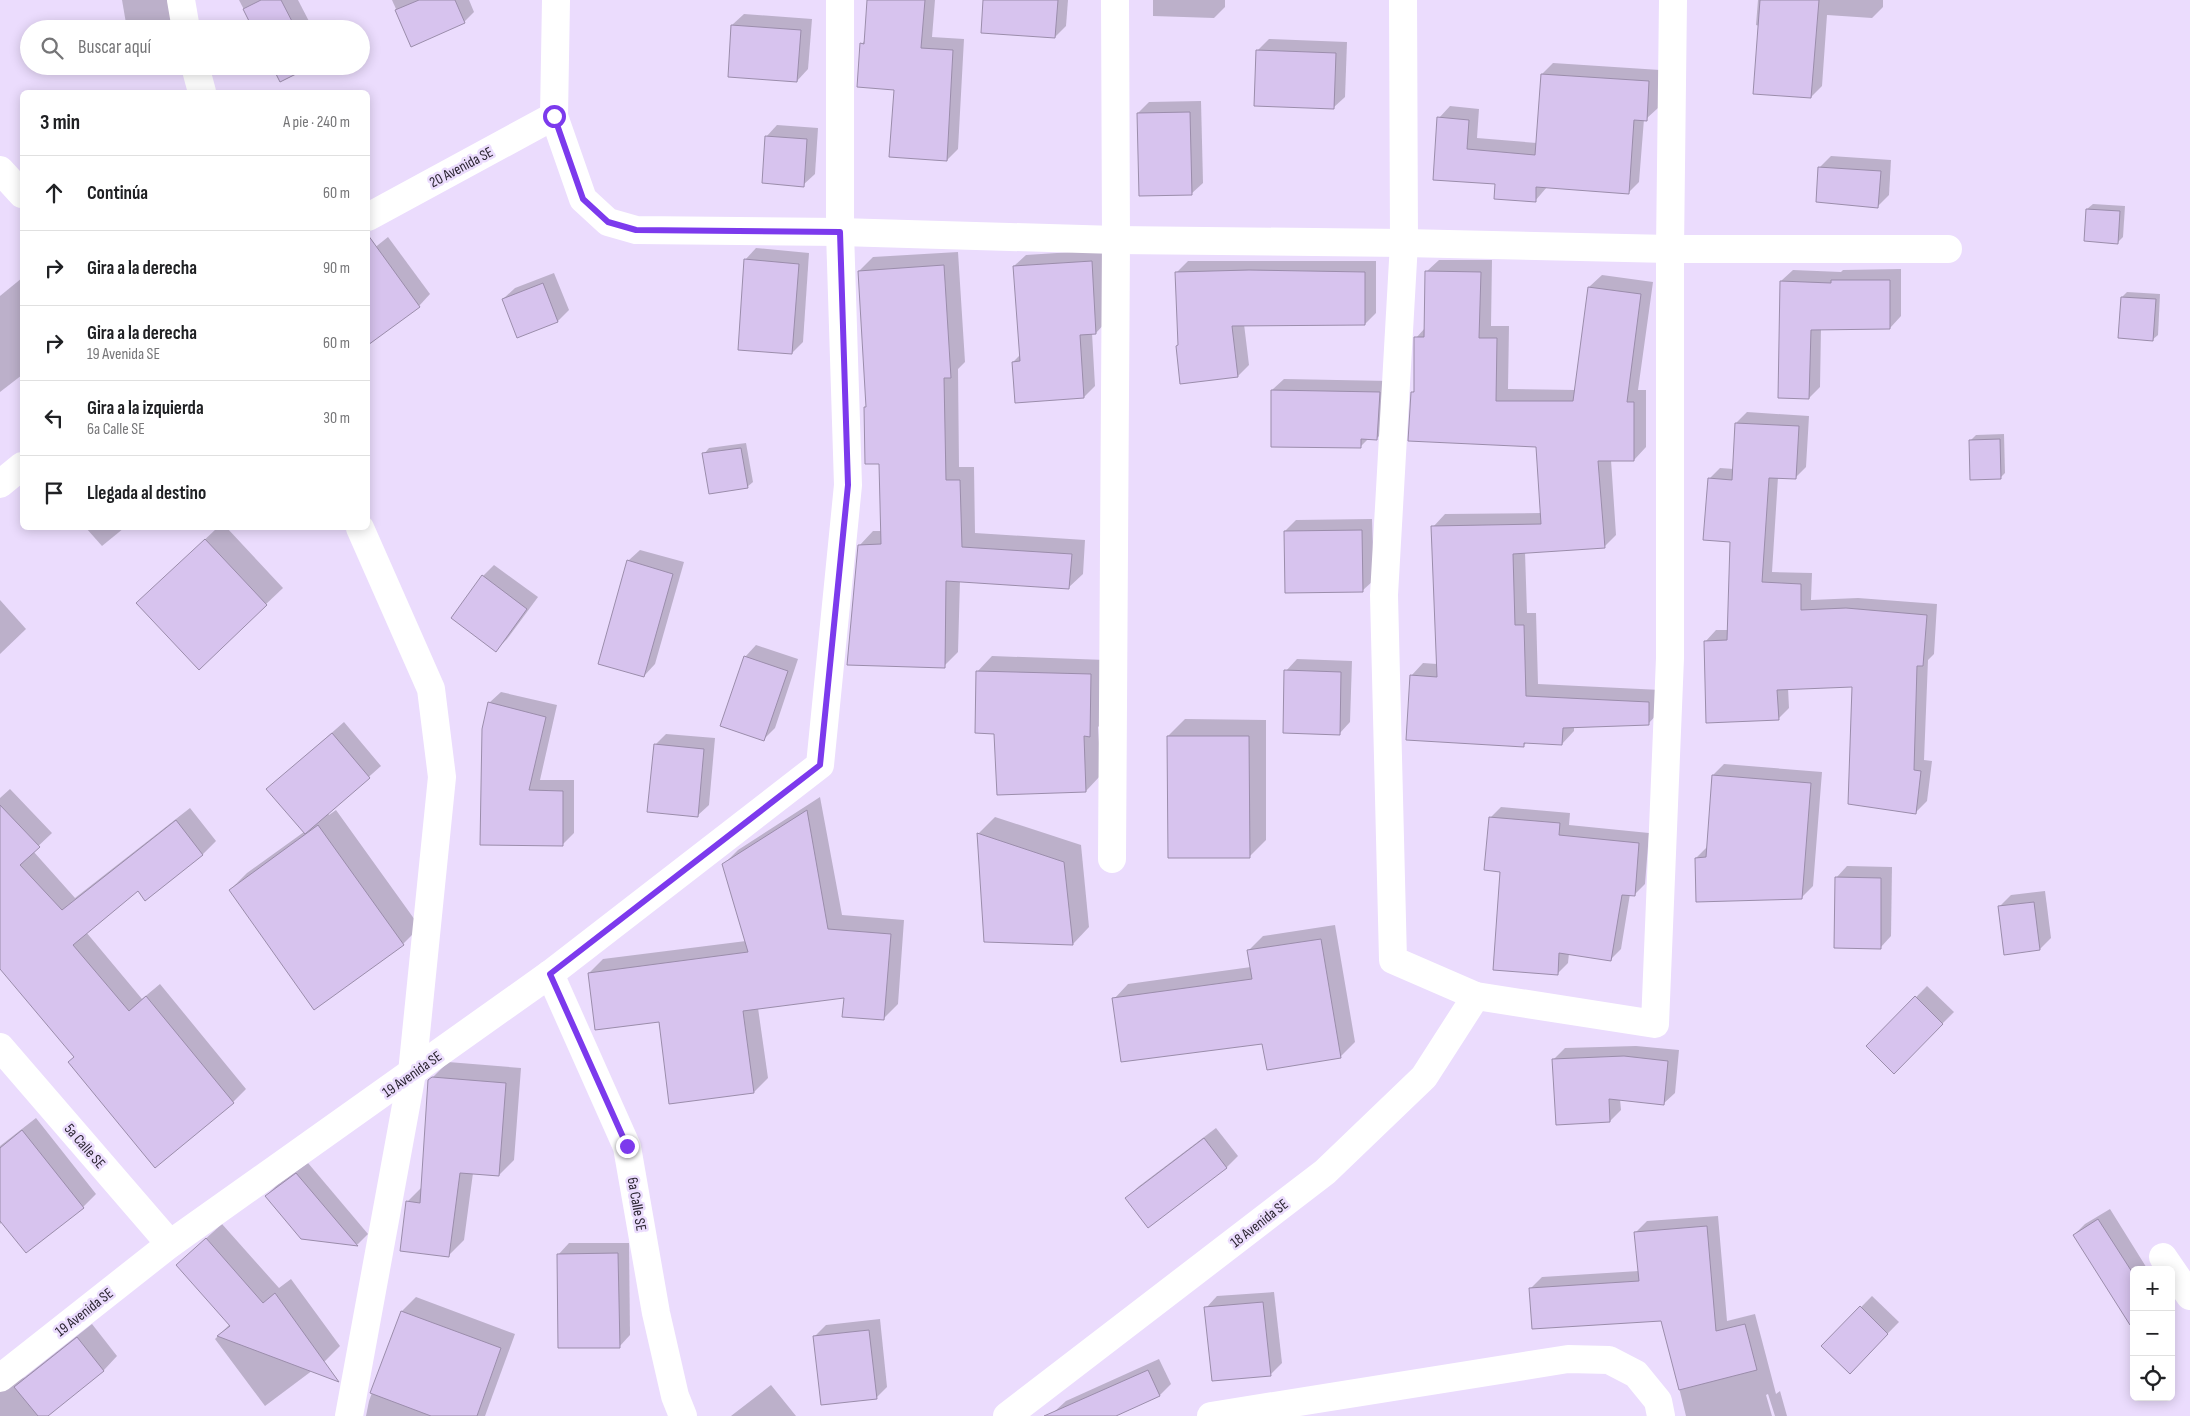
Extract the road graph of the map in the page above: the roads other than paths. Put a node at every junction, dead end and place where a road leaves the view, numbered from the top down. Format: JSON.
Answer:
{"nodes":[{"id":1,"x":181,"y":0,"type":"edge"},
{"id":2,"x":556,"y":0,"type":"edge"},
{"id":3,"x":840,"y":0,"type":"edge"},
{"id":4,"x":1115,"y":0,"type":"edge"},
{"id":5,"x":1404,"y":0,"type":"edge"},
{"id":6,"x":1673,"y":0,"type":"edge"},
{"id":7,"x":184,"y":20,"type":"edge"},
{"id":8,"x":197,"y":75,"type":"edge"},
{"id":9,"x":201,"y":90,"type":"edge"},
{"id":10,"x":554,"y":116,"type":"junction"},
{"id":11,"x":0,"y":170,"type":"edge"},
{"id":12,"x":20,"y":192,"type":"edge"},
{"id":13,"x":370,"y":217,"type":"edge"},
{"id":14,"x":840,"y":232,"type":"junction"},
{"id":15,"x":1116,"y":240,"type":"junction"},
{"id":16,"x":1404,"y":244,"type":"junction"},
{"id":17,"x":1670,"y":249,"type":"junction"},
{"id":18,"x":1948,"y":249,"type":"dead end"},
{"id":19,"x":20,"y":468,"type":"edge"},
{"id":20,"x":0,"y":484,"type":"edge"},
{"id":21,"x":361,"y":530,"type":"edge"},
{"id":22,"x":1112,"y":859,"type":"dead end"},
{"id":23,"x":550,"y":974,"type":"junction"},
{"id":24,"x":1476,"y":996,"type":"junction"},
{"id":25,"x":0,"y":1047,"type":"edge"},
{"id":26,"x":412,"y":1074,"type":"junction"},
{"id":27,"x":170,"y":1244,"type":"junction"},
{"id":28,"x":2163,"y":1257,"type":"dead end"},
{"id":29,"x":2190,"y":1296,"type":"edge"},
{"id":30,"x":0,"y":1378,"type":"edge"},
{"id":31,"x":349,"y":1416,"type":"edge"},
{"id":32,"x":683,"y":1416,"type":"edge"},
{"id":33,"x":1007,"y":1416,"type":"edge"},
{"id":34,"x":1210,"y":1416,"type":"edge"},
{"id":35,"x":1662,"y":1416,"type":"edge"}],
"edges":[{"from":1,"to":7,"type":"street"},
{"from":2,"to":10,"type":"street"},
{"from":3,"to":14,"type":"street"},
{"from":4,"to":15,"type":"street"},
{"from":5,"to":16,"type":"street"},
{"from":6,"to":17,"type":"street"},
{"from":8,"to":9,"type":"street"},
{"from":10,"to":13,"type":"street","name":"20 Avenida SE"},
{"from":10,"to":14,"type":"street"},
{"from":11,"to":12,"type":"street"},
{"from":14,"to":15,"type":"street"},
{"from":14,"to":23,"type":"street","name":"19 Avenida SE"},
{"from":15,"to":16,"type":"street"},
{"from":15,"to":22,"type":"street"},
{"from":16,"to":17,"type":"street"},
{"from":16,"to":24,"type":"street"},
{"from":17,"to":18,"type":"street"},
{"from":17,"to":24,"type":"street"},
{"from":19,"to":20,"type":"street"},
{"from":21,"to":26,"type":"street"},
{"from":23,"to":26,"type":"street","name":"19 Avenida SE"},
{"from":23,"to":32,"type":"street","name":"6a Calle SE"},
{"from":24,"to":33,"type":"street","name":"18 Avenida SE"},
{"from":25,"to":27,"type":"street","name":"5a Calle SE"},
{"from":26,"to":27,"type":"street","name":"19 Avenida SE"},
{"from":26,"to":31,"type":"street"},
{"from":27,"to":30,"type":"street","name":"19 Avenida SE"},
{"from":28,"to":29,"type":"street"},
{"from":34,"to":35,"type":"street"}]}
